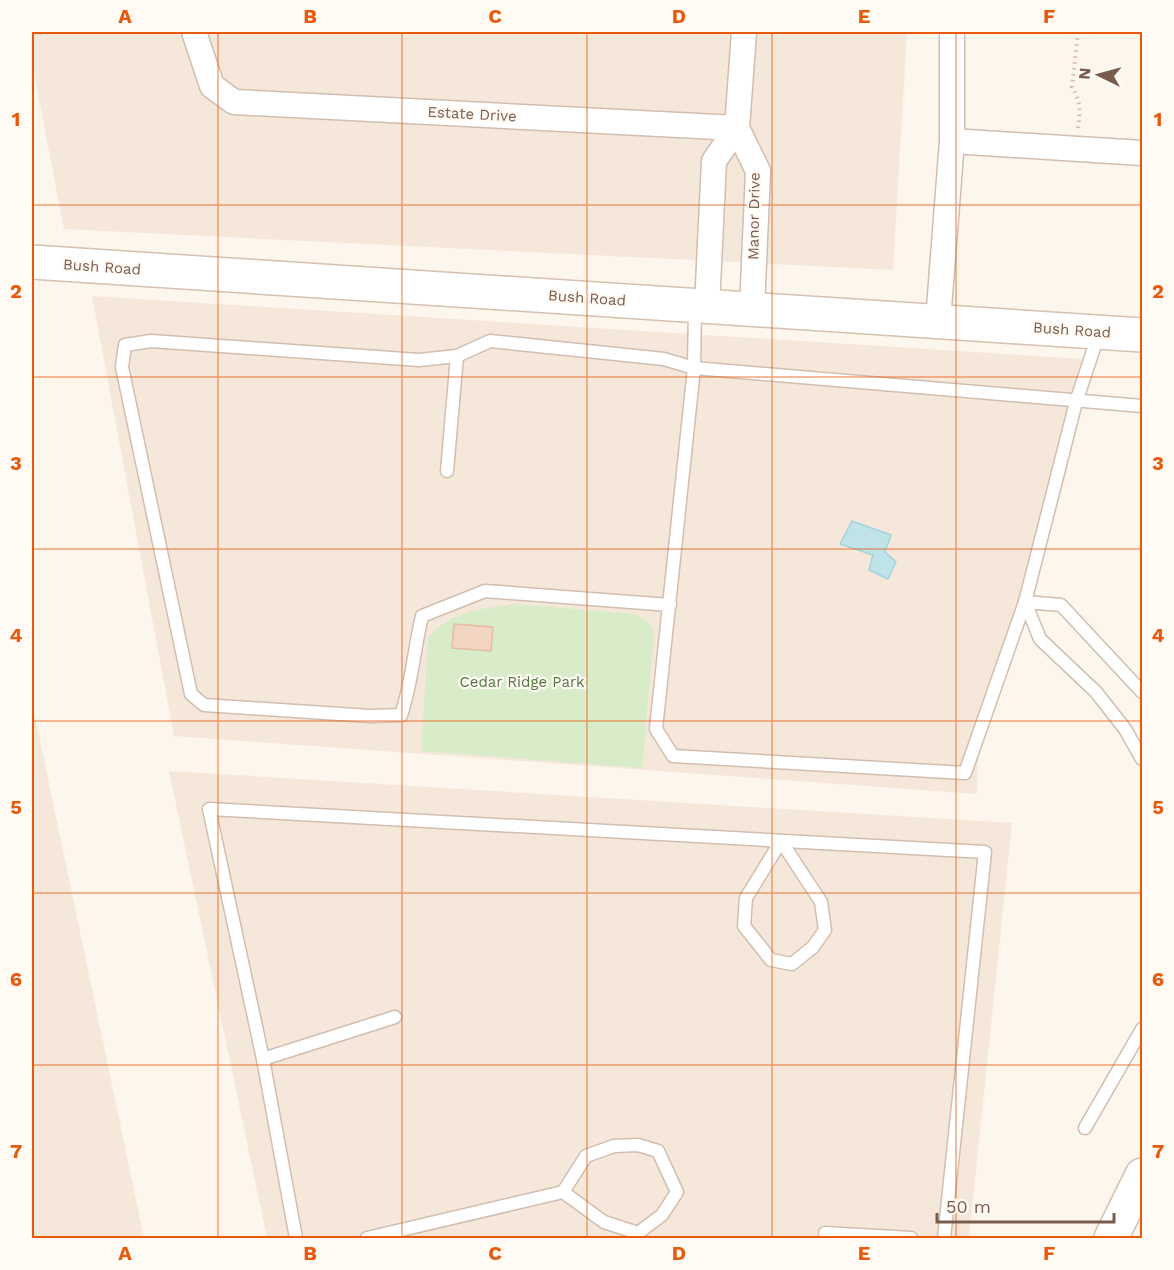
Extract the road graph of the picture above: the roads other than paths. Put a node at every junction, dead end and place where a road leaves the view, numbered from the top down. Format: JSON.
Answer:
{"nodes":[{"id":1,"x":194,"y":32,"type":"edge"},
{"id":2,"x":744,"y":32,"type":"edge"},
{"id":3,"x":952,"y":32,"type":"edge"},
{"id":4,"x":737,"y":128,"type":"junction"},
{"id":5,"x":952,"y":141,"type":"junction"},
{"id":6,"x":1143,"y":153,"type":"edge"},
{"id":7,"x":32,"y":262,"type":"edge"},
{"id":8,"x":701,"y":306,"type":"junction"},
{"id":9,"x":752,"y":309,"type":"junction"},
{"id":10,"x":938,"y":321,"type":"junction"},
{"id":11,"x":1100,"y":332,"type":"junction"},
{"id":12,"x":1143,"y":335,"type":"edge"},
{"id":13,"x":457,"y":356,"type":"junction"},
{"id":14,"x":694,"y":368,"type":"junction"},
{"id":15,"x":1076,"y":402,"type":"junction"},
{"id":16,"x":1143,"y":406,"type":"edge"},
{"id":17,"x":447,"y":471,"type":"dead end"},
{"id":18,"x":1025,"y":602,"type":"junction"},
{"id":19,"x":670,"y":605,"type":"junction"},
{"id":20,"x":1143,"y":692,"type":"edge"},
{"id":21,"x":1143,"y":759,"type":"edge"},
{"id":22,"x":782,"y":841,"type":"junction"},
{"id":23,"x":395,"y":1017,"type":"dead end"},
{"id":24,"x":1143,"y":1029,"type":"edge"},
{"id":25,"x":263,"y":1059,"type":"junction"},
{"id":26,"x":1085,"y":1128,"type":"dead end"},
{"id":27,"x":1143,"y":1175,"type":"edge"},
{"id":28,"x":563,"y":1192,"type":"junction"},
{"id":29,"x":639,"y":1236,"type":"edge"},
{"id":30,"x":296,"y":1239,"type":"edge"},
{"id":31,"x":367,"y":1239,"type":"edge"},
{"id":32,"x":826,"y":1239,"type":"edge"},
{"id":33,"x":911,"y":1239,"type":"edge"},
{"id":34,"x":944,"y":1239,"type":"edge"},
{"id":35,"x":1111,"y":1239,"type":"edge"}],
"edges":[{"from":1,"to":4,"type":"street","name":"Estate Drive"},
{"from":2,"to":4,"type":"street"},
{"from":3,"to":5,"type":"street"},
{"from":4,"to":8,"type":"street"},
{"from":4,"to":9,"type":"street","name":"Manor Drive"},
{"from":5,"to":6,"type":"street"},
{"from":5,"to":10,"type":"street"},
{"from":7,"to":8,"type":"main road","name":"Bush Road"},
{"from":8,"to":9,"type":"main road","name":"Bush Road"},
{"from":8,"to":14,"type":"lane"},
{"from":9,"to":10,"type":"main road","name":"Bush Road"},
{"from":10,"to":11,"type":"main road","name":"Bush Road"},
{"from":11,"to":12,"type":"main road","name":"Bush Road"},
{"from":11,"to":15,"type":"lane"},
{"from":13,"to":14,"type":"lane"},
{"from":13,"to":17,"type":"lane"},
{"from":13,"to":19,"type":"lane"},
{"from":14,"to":15,"type":"lane"},
{"from":14,"to":19,"type":"lane"},
{"from":15,"to":16,"type":"lane"},
{"from":15,"to":18,"type":"lane"},
{"from":18,"to":19,"type":"lane"},
{"from":18,"to":20,"type":"lane"},
{"from":18,"to":21,"type":"lane"},
{"from":22,"to":22,"type":"lane"},
{"from":22,"to":25,"type":"lane"},
{"from":22,"to":34,"type":"lane"},
{"from":23,"to":25,"type":"lane"},
{"from":24,"to":26,"type":"lane"},
{"from":25,"to":30,"type":"lane"},
{"from":27,"to":35,"type":"main road"},
{"from":28,"to":29,"type":"lane"},
{"from":28,"to":29,"type":"lane"},
{"from":28,"to":31,"type":"lane"},
{"from":32,"to":33,"type":"lane"}]}
